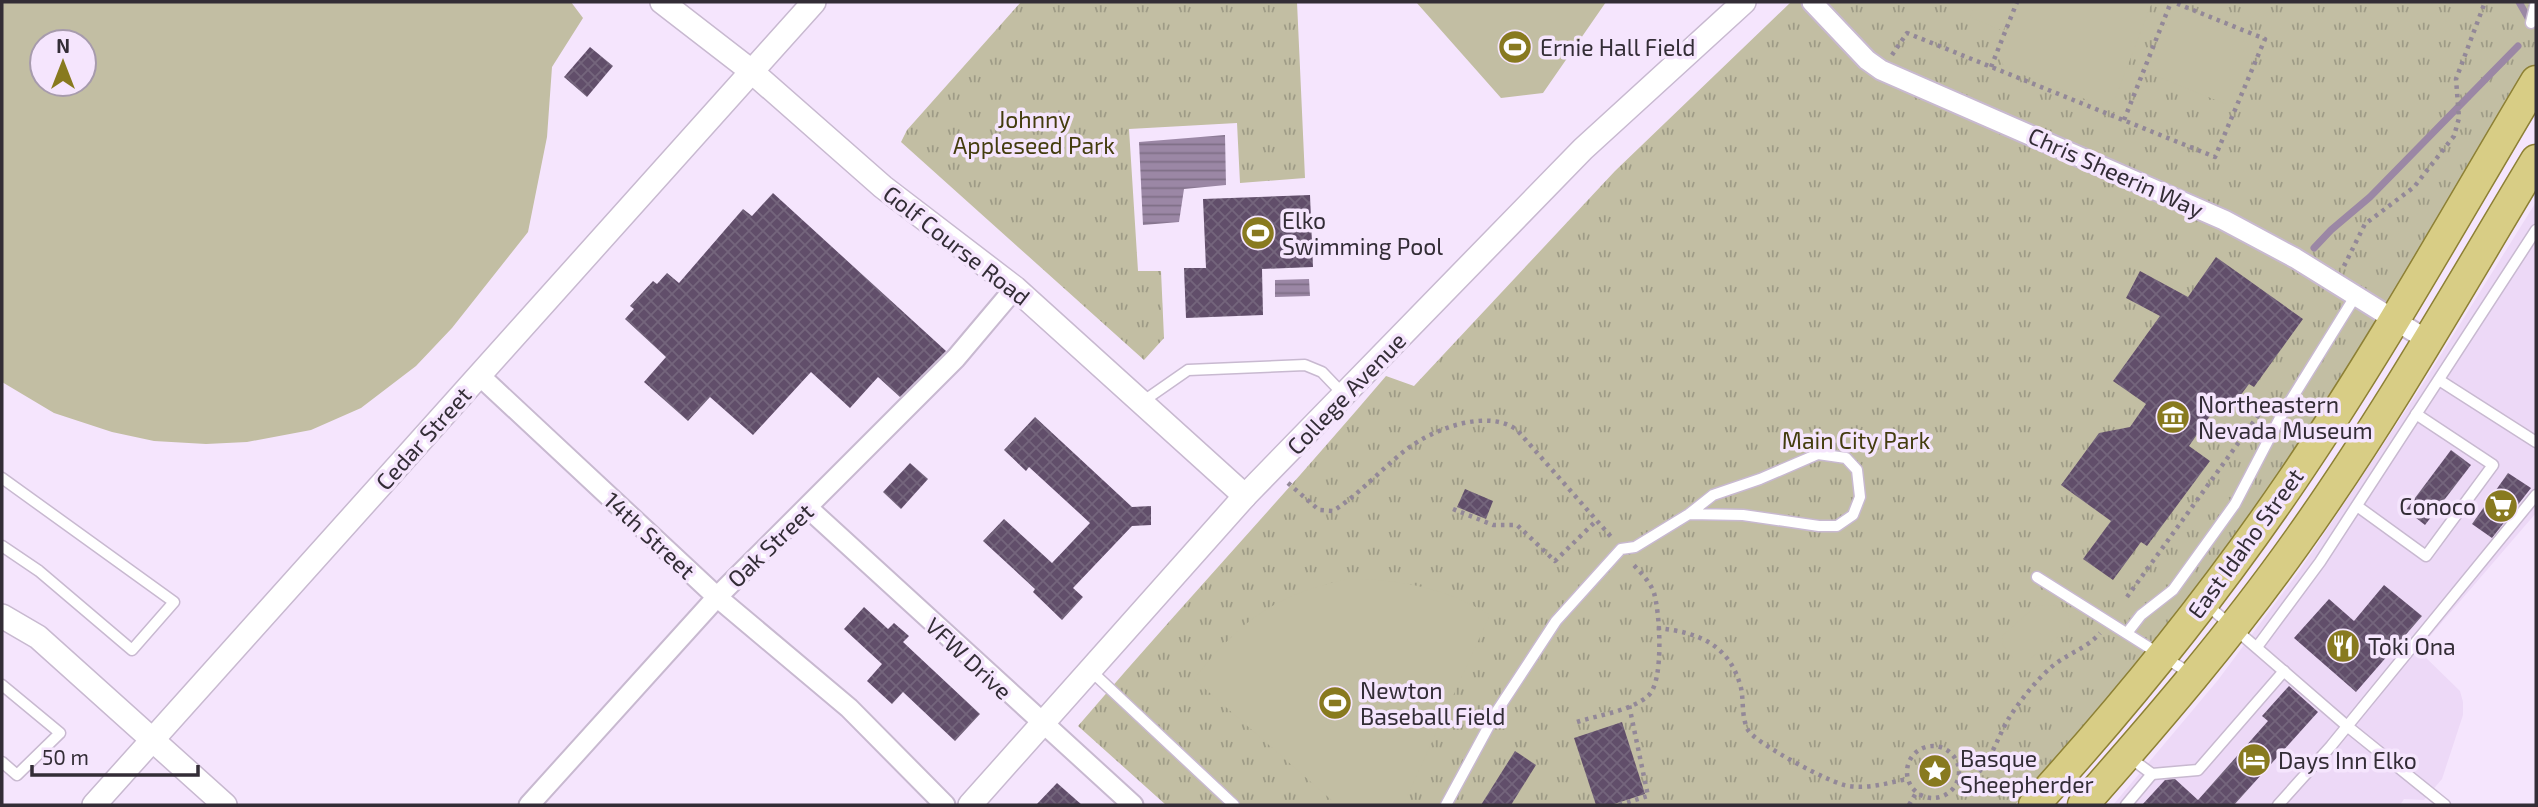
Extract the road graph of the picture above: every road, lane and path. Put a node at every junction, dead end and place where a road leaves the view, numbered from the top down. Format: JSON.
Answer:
{"nodes":[{"id":1,"x":662,"y":2,"type":"edge"},
{"id":2,"x":814,"y":2,"type":"edge"},
{"id":3,"x":1744,"y":2,"type":"edge"},
{"id":4,"x":1812,"y":2,"type":"edge"},
{"id":5,"x":2017,"y":2,"type":"edge"},
{"id":6,"x":2172,"y":2,"type":"edge"},
{"id":7,"x":2485,"y":2,"type":"edge"},
{"id":8,"x":2536,"y":2,"type":"edge"},
{"id":9,"x":2531,"y":23,"type":"dead end"},
{"id":10,"x":1991,"y":67,"type":"junction"},
{"id":11,"x":750,"y":70,"type":"junction"},
{"id":12,"x":1881,"y":70,"type":"junction"},
{"id":13,"x":2536,"y":81,"type":"edge"},
{"id":14,"x":2124,"y":120,"type":"junction"},
{"id":15,"x":2536,"y":160,"type":"edge"},
{"id":16,"x":2535,"y":233,"type":"edge"},
{"id":17,"x":2336,"y":283,"type":"junction"},
{"id":18,"x":1015,"y":288,"type":"junction"},
{"id":19,"x":2356,"y":295,"type":"junction"},
{"id":20,"x":2394,"y":319,"type":"junction"},
{"id":21,"x":2427,"y":340,"type":"junction"},
{"id":22,"x":480,"y":376,"type":"junction"},
{"id":23,"x":2439,"y":380,"type":"junction"},
{"id":24,"x":1344,"y":394,"type":"junction"},
{"id":25,"x":1142,"y":403,"type":"junction"},
{"id":26,"x":2265,"y":406,"type":"dead end"},
{"id":27,"x":2416,"y":414,"type":"junction"},
{"id":28,"x":2536,"y":442,"type":"edge"},
{"id":29,"x":1271,"y":469,"type":"junction"},
{"id":30,"x":2,"y":478,"type":"edge"},
{"id":31,"x":2536,"y":495,"type":"edge"},
{"id":32,"x":1245,"y":496,"type":"junction"},
{"id":33,"x":2357,"y":506,"type":"junction"},
{"id":34,"x":808,"y":508,"type":"junction"},
{"id":35,"x":1453,"y":509,"type":"dead end"},
{"id":36,"x":1689,"y":514,"type":"junction"},
{"id":37,"x":1597,"y":520,"type":"junction"},
{"id":38,"x":2,"y":546,"type":"edge"},
{"id":39,"x":1621,"y":549,"type":"junction"},
{"id":40,"x":2037,"y":578,"type":"dead end"},
{"id":41,"x":717,"y":597,"type":"junction"},
{"id":42,"x":2127,"y":597,"type":"dead end"},
{"id":43,"x":2203,"y":601,"type":"junction"},
{"id":44,"x":2,"y":616,"type":"edge"},
{"id":45,"x":1658,"y":616,"type":"junction"},
{"id":46,"x":2234,"y":627,"type":"junction"},
{"id":47,"x":2100,"y":632,"type":"dead end"},
{"id":48,"x":2127,"y":633,"type":"junction"},
{"id":49,"x":2257,"y":647,"type":"junction"},
{"id":50,"x":2161,"y":655,"type":"junction"},
{"id":51,"x":1090,"y":670,"type":"junction"},
{"id":52,"x":2284,"y":671,"type":"junction"},
{"id":53,"x":2195,"y":676,"type":"junction"},
{"id":54,"x":2,"y":685,"type":"edge"},
{"id":55,"x":1629,"y":705,"type":"junction"},
{"id":56,"x":1577,"y":722,"type":"dead end"},
{"id":57,"x":1042,"y":725,"type":"junction"},
{"id":58,"x":2347,"y":726,"type":"junction"},
{"id":59,"x":151,"y":741,"type":"junction"},
{"id":60,"x":2127,"y":755,"type":"junction"},
{"id":61,"x":2,"y":762,"type":"edge"},
{"id":62,"x":2152,"y":774,"type":"junction"},
{"id":63,"x":1907,"y":779,"type":"junction"},
{"id":64,"x":1957,"y":783,"type":"junction"},
{"id":65,"x":1916,"y":793,"type":"junction"},
{"id":66,"x":94,"y":805,"type":"edge"},
{"id":67,"x":225,"y":805,"type":"edge"},
{"id":68,"x":529,"y":805,"type":"edge"},
{"id":69,"x":945,"y":805,"type":"edge"},
{"id":70,"x":970,"y":805,"type":"edge"},
{"id":71,"x":1133,"y":805,"type":"edge"},
{"id":72,"x":1234,"y":805,"type":"edge"},
{"id":73,"x":1446,"y":805,"type":"edge"},
{"id":74,"x":1619,"y":805,"type":"edge"},
{"id":75,"x":1909,"y":805,"type":"edge"},
{"id":76,"x":2034,"y":805,"type":"edge"},
{"id":77,"x":2083,"y":805,"type":"edge"},
{"id":78,"x":2126,"y":805,"type":"edge"},
{"id":79,"x":2278,"y":805,"type":"edge"},
{"id":80,"x":2445,"y":805,"type":"edge"}],
"edges":[{"from":1,"to":11,"type":"street","name":"Golf Course Road"},
{"from":2,"to":11,"type":"street","name":"Cedar Street"},
{"from":3,"to":24,"type":"street","name":"College Avenue"},
{"from":4,"to":12,"type":"street","name":"Chris Sheerin Way"},
{"from":5,"to":10,"type":"path"},
{"from":6,"to":14,"type":"path"},
{"from":6,"to":14,"type":"path"},
{"from":7,"to":17,"type":"path"},
{"from":8,"to":9,"type":"lane"},
{"from":10,"to":12,"type":"path"},
{"from":10,"to":14,"type":"path"},
{"from":11,"to":18,"type":"street","name":"Golf Course Road"},
{"from":11,"to":22,"type":"street","name":"Cedar Street"},
{"from":12,"to":17,"type":"street","name":"Chris Sheerin Way"},
{"from":13,"to":20,"type":"main road","name":"East Idaho Street"},
{"from":15,"to":21,"type":"main road","name":"East Idaho Street"},
{"from":16,"to":23,"type":"lane"},
{"from":17,"to":19,"type":"street","name":"Chris Sheerin Way"},
{"from":18,"to":25,"type":"street","name":"Golf Course Road"},
{"from":18,"to":34,"type":"street","name":"Oak Street"},
{"from":19,"to":20,"type":"street","name":"Chris Sheerin Way"},
{"from":19,"to":48,"type":"lane"},
{"from":20,"to":21,"type":"street","name":"Chris Sheerin Way"},
{"from":20,"to":43,"type":"main road","name":"East Idaho Street"},
{"from":21,"to":46,"type":"main road","name":"East Idaho Street"},
{"from":22,"to":41,"type":"street","name":"14th Street"},
{"from":22,"to":59,"type":"street","name":"Cedar Street"},
{"from":23,"to":27,"type":"lane"},
{"from":23,"to":28,"type":"lane"},
{"from":24,"to":25,"type":"lane"},
{"from":24,"to":29,"type":"street","name":"College Avenue"},
{"from":25,"to":32,"type":"street","name":"Golf Course Road"},
{"from":26,"to":42,"type":"path"},
{"from":27,"to":33,"type":"lane"},
{"from":27,"to":33,"type":"lane"},
{"from":29,"to":32,"type":"street","name":"College Avenue"},
{"from":29,"to":37,"type":"path"},
{"from":30,"to":38,"type":"lane"},
{"from":31,"to":58,"type":"lane"},
{"from":32,"to":51,"type":"street","name":"College Avenue"},
{"from":33,"to":49,"type":"lane"},
{"from":34,"to":41,"type":"street","name":"Oak Street"},
{"from":34,"to":57,"type":"street","name":"VFW Drive"},
{"from":35,"to":37,"type":"path"},
{"from":36,"to":36,"type":"lane"},
{"from":36,"to":39,"type":"lane"},
{"from":37,"to":39,"type":"path"},
{"from":39,"to":45,"type":"path"},
{"from":39,"to":73,"type":"lane"},
{"from":40,"to":48,"type":"lane"},
{"from":41,"to":68,"type":"street","name":"Oak Street"},
{"from":41,"to":69,"type":"street","name":"14th Street"},
{"from":43,"to":46,"type":"lane"},
{"from":43,"to":50,"type":"main road","name":"East Idaho Street"},
{"from":44,"to":59,"type":"street"},
{"from":45,"to":55,"type":"path"},
{"from":45,"to":63,"type":"path"},
{"from":46,"to":49,"type":"lane"},
{"from":46,"to":53,"type":"main road","name":"East Idaho Street"},
{"from":47,"to":64,"type":"path"},
{"from":48,"to":50,"type":"lane"},
{"from":49,"to":52,"type":"lane"},
{"from":50,"to":53,"type":"lane"},
{"from":50,"to":76,"type":"main road","name":"East Idaho Street"},
{"from":51,"to":57,"type":"street","name":"College Avenue"},
{"from":51,"to":72,"type":"lane"},
{"from":52,"to":58,"type":"lane"},
{"from":52,"to":62,"type":"lane"},
{"from":53,"to":60,"type":"main road","name":"East Idaho Street"},
{"from":54,"to":61,"type":"lane"},
{"from":55,"to":56,"type":"path"},
{"from":55,"to":74,"type":"path"},
{"from":57,"to":70,"type":"street","name":"College Avenue"},
{"from":57,"to":71,"type":"street","name":"VFW Drive"},
{"from":58,"to":79,"type":"lane"},
{"from":58,"to":80,"type":"lane"},
{"from":59,"to":66,"type":"street","name":"Cedar Street"},
{"from":59,"to":67,"type":"street"},
{"from":60,"to":62,"type":"lane"},
{"from":60,"to":77,"type":"main road","name":"East Idaho Street"},
{"from":62,"to":78,"type":"lane"},
{"from":63,"to":64,"type":"path"},
{"from":63,"to":65,"type":"path"},
{"from":64,"to":65,"type":"path"},
{"from":65,"to":75,"type":"path"}]}
